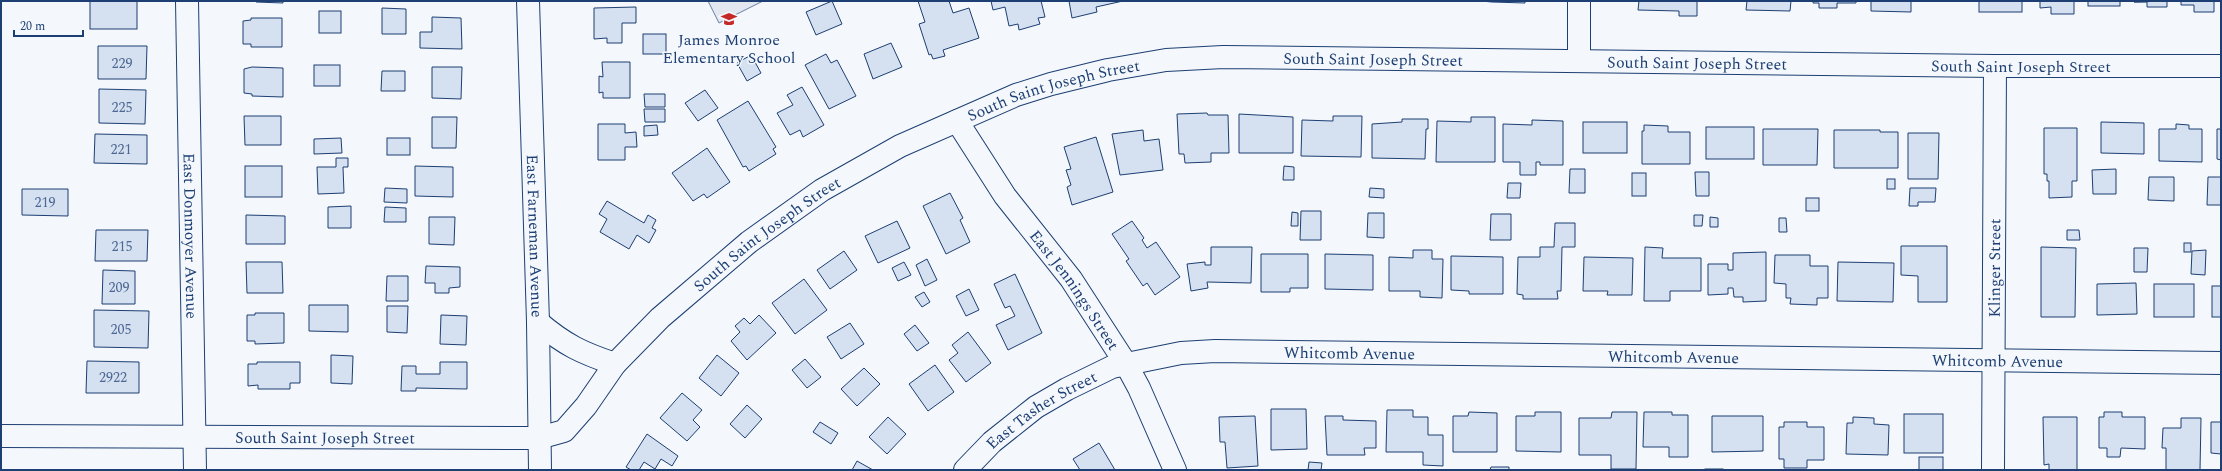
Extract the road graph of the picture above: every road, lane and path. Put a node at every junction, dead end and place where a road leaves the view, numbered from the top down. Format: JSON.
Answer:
{"nodes":[{"id":1,"x":187,"y":1,"type":"edge"},
{"id":2,"x":528,"y":1,"type":"edge"},
{"id":3,"x":1579,"y":1,"type":"edge"},
{"id":4,"x":1579,"y":61,"type":"junction"},
{"id":5,"x":1995,"y":66,"type":"junction"},
{"id":6,"x":2221,"y":66,"type":"edge"},
{"id":7,"x":957,"y":121,"type":"junction"},
{"id":8,"x":538,"y":322,"type":"junction"},
{"id":9,"x":1995,"y":361,"type":"junction"},
{"id":10,"x":2221,"y":363,"type":"edge"},
{"id":11,"x":615,"y":364,"type":"junction"},
{"id":12,"x":1126,"y":364,"type":"junction"},
{"id":13,"x":1,"y":436,"type":"edge"},
{"id":14,"x":195,"y":437,"type":"junction"},
{"id":15,"x":539,"y":438,"type":"junction"},
{"id":16,"x":195,"y":470,"type":"edge"},
{"id":17,"x":540,"y":470,"type":"edge"},
{"id":18,"x":965,"y":470,"type":"edge"},
{"id":19,"x":1175,"y":470,"type":"edge"},
{"id":20,"x":1993,"y":470,"type":"edge"}],
"edges":[{"from":1,"to":14,"type":"street","name":"East Donmoyer Avenue"},
{"from":2,"to":8,"type":"street","name":"East Farneman Avenue"},
{"from":3,"to":4,"type":"street"},
{"from":4,"to":5,"type":"street","name":"South Saint Joseph Street"},
{"from":4,"to":7,"type":"street","name":"South Saint Joseph Street"},
{"from":5,"to":6,"type":"street","name":"South Saint Joseph Street"},
{"from":5,"to":9,"type":"street","name":"Klinger Street"},
{"from":7,"to":11,"type":"street","name":"South Saint Joseph Street"},
{"from":7,"to":12,"type":"street","name":"East Jennings Street"},
{"from":8,"to":11,"type":"street"},
{"from":8,"to":15,"type":"street","name":"East Farneman Avenue"},
{"from":9,"to":10,"type":"street","name":"Whitcomb Avenue"},
{"from":9,"to":12,"type":"street","name":"Whitcomb Avenue"},
{"from":9,"to":20,"type":"street","name":"Klinger Street"},
{"from":11,"to":15,"type":"street","name":"South Saint Joseph Street"},
{"from":12,"to":18,"type":"street","name":"East Tasher Street"},
{"from":12,"to":19,"type":"street","name":"East Jennings Street"},
{"from":13,"to":14,"type":"street","name":"South Saint Joseph Street"},
{"from":14,"to":15,"type":"street","name":"South Saint Joseph Street"},
{"from":14,"to":16,"type":"street","name":"East Donmoyer Avenue"},
{"from":15,"to":17,"type":"street","name":"East Farneman Avenue"}]}
